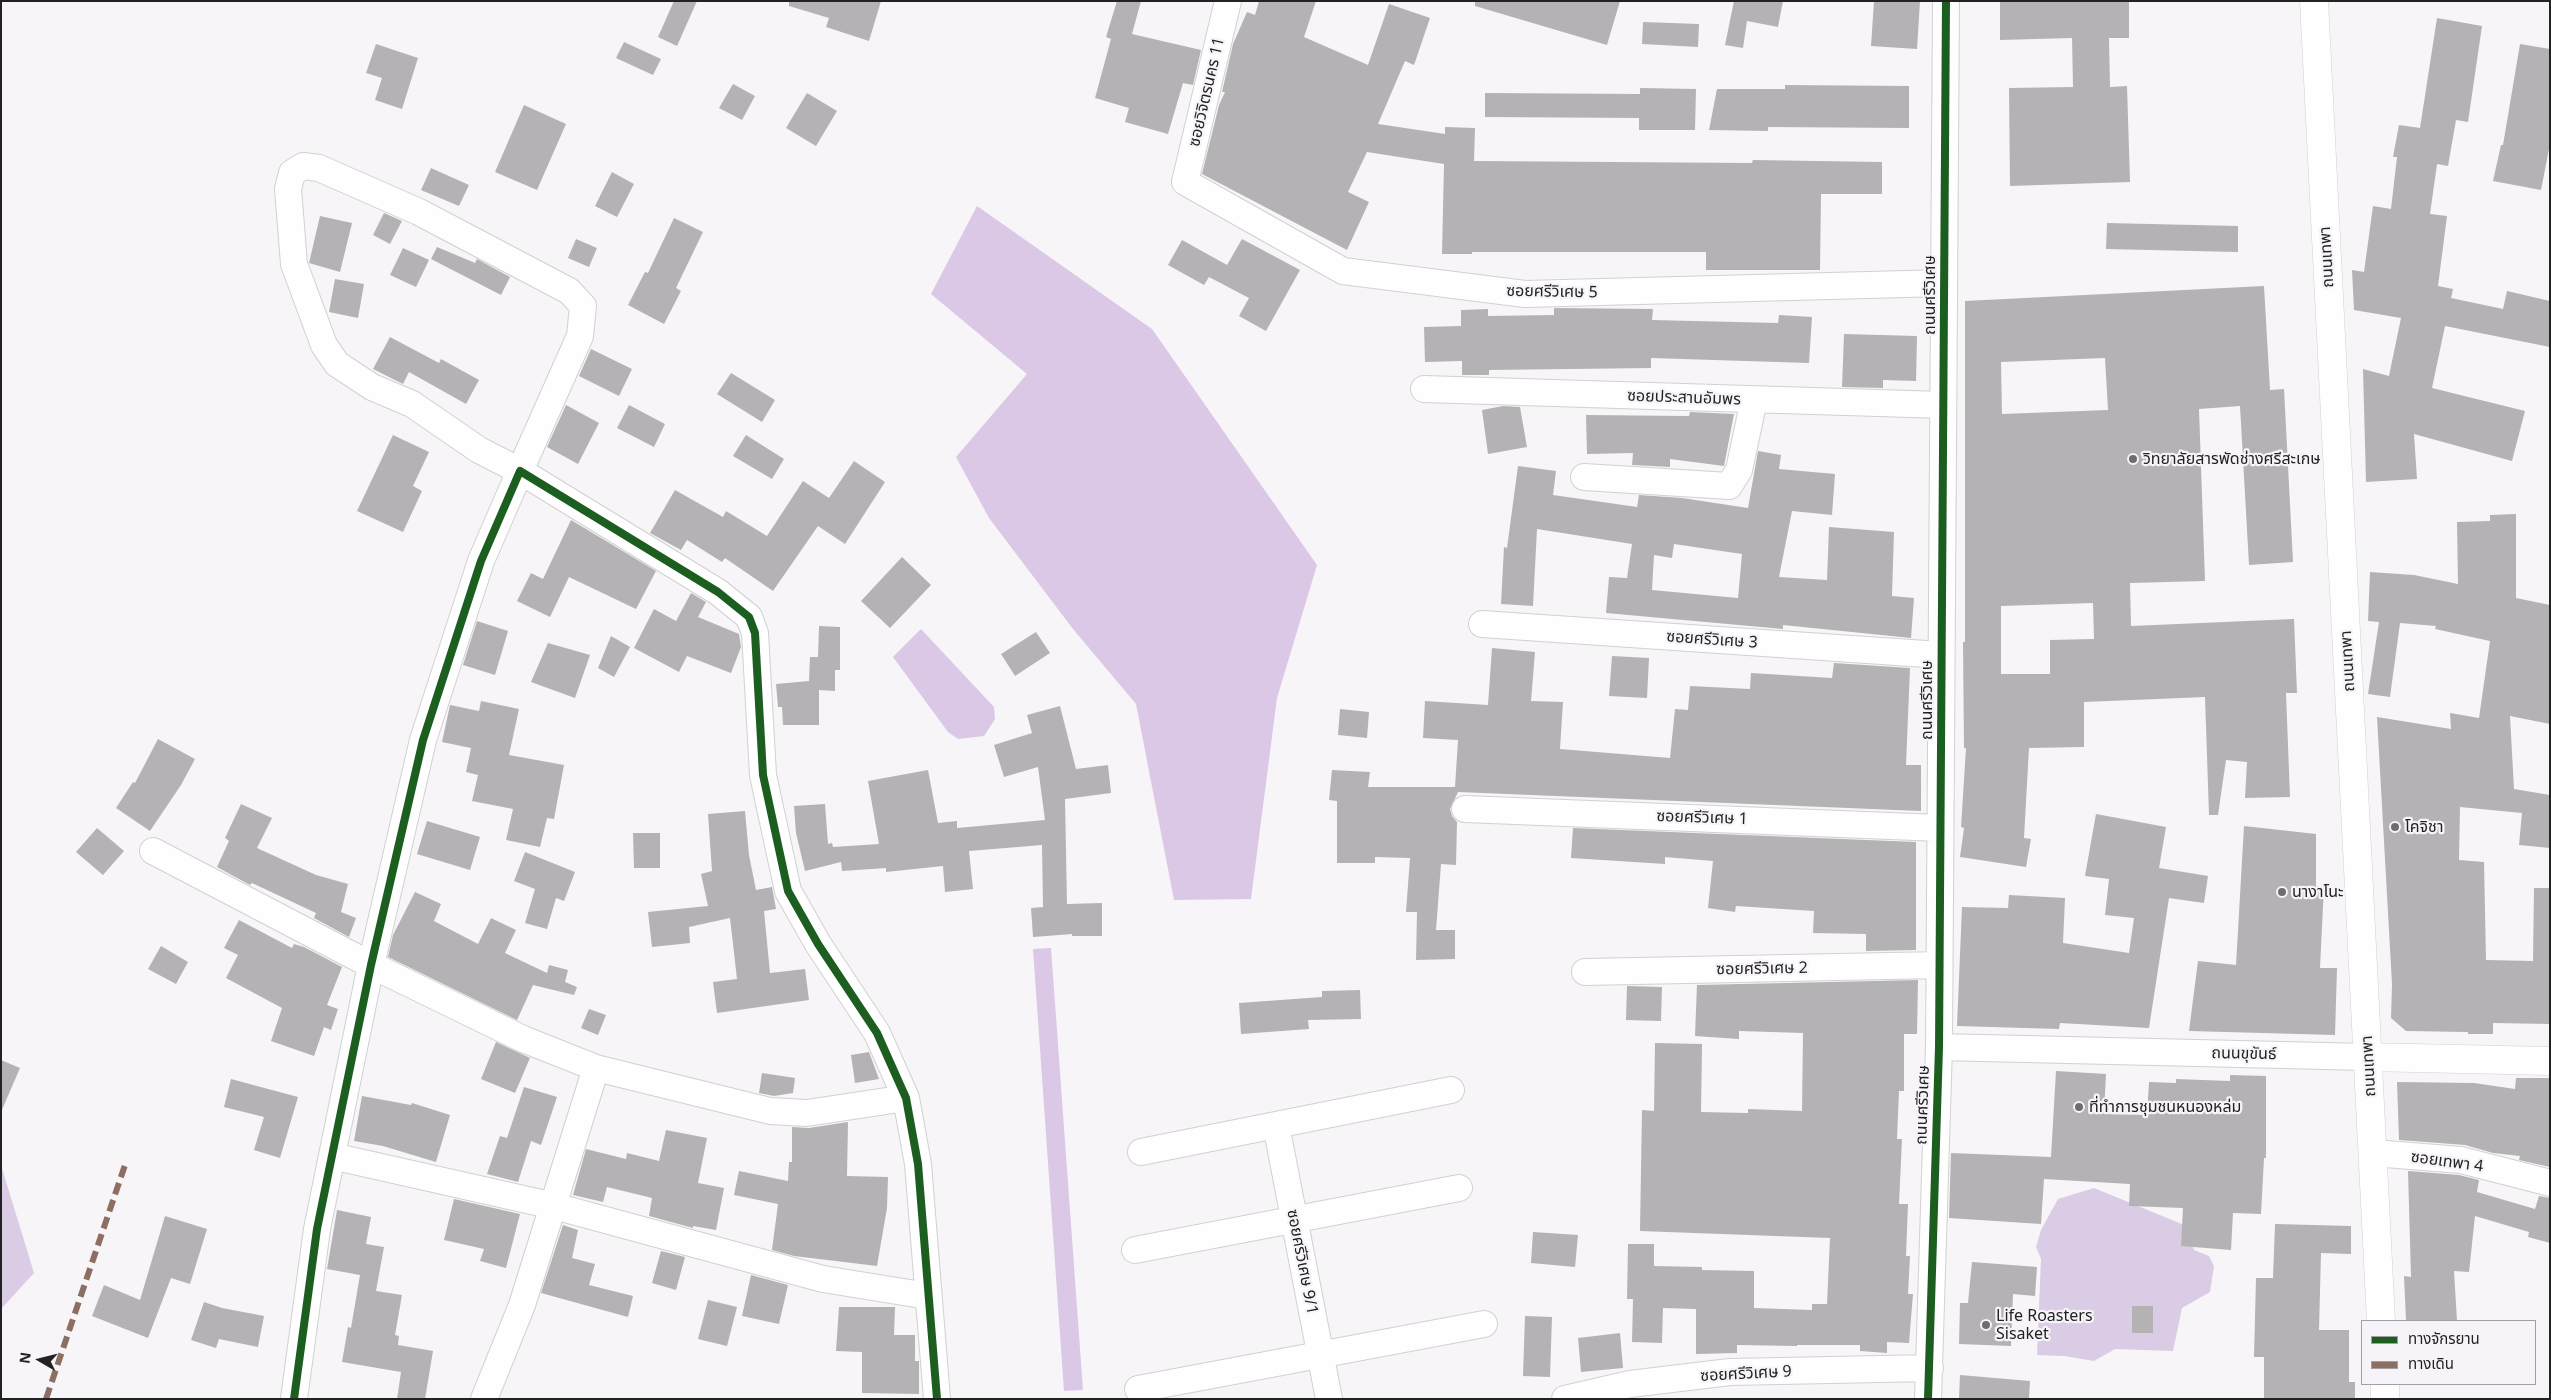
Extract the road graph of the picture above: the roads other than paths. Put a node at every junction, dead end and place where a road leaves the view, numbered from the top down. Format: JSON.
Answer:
{"nodes":[{"id":1,"x":1228,"y":1,"type":"edge"},
{"id":2,"x":1946,"y":1,"type":"edge"},
{"id":3,"x":2314,"y":1,"type":"edge"},
{"id":4,"x":1185,"y":182,"type":"joint"},
{"id":5,"x":1944,"y":283,"type":"junction"},
{"id":6,"x":1424,"y":389,"type":"dead end"},
{"id":7,"x":1754,"y":400,"type":"junction"},
{"id":8,"x":1943,"y":405,"type":"junction"},
{"id":9,"x":520,"y":470,"type":"junction"},
{"id":10,"x":1584,"y":477,"type":"dead end"},
{"id":11,"x":1482,"y":624,"type":"dead end"},
{"id":12,"x":1941,"y":655,"type":"junction"},
{"id":13,"x":1465,"y":809,"type":"dead end"},
{"id":14,"x":1940,"y":828,"type":"junction"},
{"id":15,"x":153,"y":851,"type":"dead end"},
{"id":16,"x":371,"y":964,"type":"junction"},
{"id":17,"x":1939,"y":965,"type":"junction"},
{"id":18,"x":1585,"y":972,"type":"dead end"},
{"id":19,"x":1939,"y":1046,"type":"junction"},
{"id":20,"x":2368,"y":1057,"type":"junction"},
{"id":21,"x":2550,"y":1061,"type":"edge"},
{"id":22,"x":596,"y":1068,"type":"junction"},
{"id":23,"x":1451,"y":1090,"type":"dead end"},
{"id":24,"x":906,"y":1098,"type":"junction"},
{"id":25,"x":1276,"y":1125,"type":"junction"},
{"id":26,"x":1141,"y":1152,"type":"dead end"},
{"id":27,"x":2373,"y":1153,"type":"junction"},
{"id":28,"x":332,"y":1156,"type":"junction"},
{"id":29,"x":2550,"y":1183,"type":"edge"},
{"id":30,"x":1459,"y":1188,"type":"dead end"},
{"id":31,"x":554,"y":1206,"type":"junction"},
{"id":32,"x":1294,"y":1220,"type":"junction"},
{"id":33,"x":1135,"y":1250,"type":"dead end"},
{"id":34,"x":928,"y":1296,"type":"junction"},
{"id":35,"x":2381,"y":1320,"type":"edge"},
{"id":36,"x":1484,"y":1324,"type":"dead end"},
{"id":37,"x":1320,"y":1354,"type":"junction"},
{"id":38,"x":1930,"y":1368,"type":"junction"},
{"id":39,"x":2384,"y":1385,"type":"edge"},
{"id":40,"x":1138,"y":1389,"type":"dead end"},
{"id":41,"x":294,"y":1399,"type":"edge"},
{"id":42,"x":484,"y":1399,"type":"edge"},
{"id":43,"x":937,"y":1399,"type":"edge"},
{"id":44,"x":1329,"y":1399,"type":"edge"},
{"id":45,"x":1564,"y":1399,"type":"edge"},
{"id":46,"x":1928,"y":1399,"type":"edge"},
{"id":47,"x":2385,"y":1399,"type":"edge"}],
"edges":[{"from":1,"to":4,"type":"street","name":"ซอยวิจิตรนคร 11"},
{"from":2,"to":5,"type":"street","name":"ถนนศรีวิเศษ"},
{"from":3,"to":20,"type":"main road","name":"ถนนเทพา"},
{"from":4,"to":5,"type":"street","name":"ซอยศรีวิเศษ 5"},
{"from":5,"to":8,"type":"street","name":"ถนนศรีวิเศษ"},
{"from":6,"to":7,"type":"street","name":"ซอยประสานอัมพร"},
{"from":7,"to":8,"type":"street","name":"ซอยประสานอัมพร"},
{"from":7,"to":10,"type":"street"},
{"from":8,"to":12,"type":"street","name":"ถนนศรีวิเศษ"},
{"from":9,"to":9,"type":"street"},
{"from":9,"to":16,"type":"street"},
{"from":9,"to":24,"type":"street"},
{"from":11,"to":12,"type":"street","name":"ซอยศรีวิเศษ 3"},
{"from":12,"to":14,"type":"street","name":"ถนนศรีวิเศษ"},
{"from":13,"to":14,"type":"street","name":"ซอยศรีวิเศษ 1"},
{"from":14,"to":17,"type":"street","name":"ถนนศรีวิเศษ"},
{"from":15,"to":16,"type":"street"},
{"from":16,"to":22,"type":"street"},
{"from":16,"to":28,"type":"street"},
{"from":17,"to":18,"type":"street","name":"ซอยศรีวิเศษ 2"},
{"from":17,"to":19,"type":"street","name":"ถนนศรีวิเศษ"},
{"from":19,"to":20,"type":"street","name":"ถนนขุขันธ์"},
{"from":19,"to":38,"type":"street","name":"ถนนศรีวิเศษ"},
{"from":20,"to":21,"type":"main road","name":"ถนนขุขันธ์"},
{"from":20,"to":27,"type":"main road","name":"ถนนเทพา"},
{"from":22,"to":24,"type":"street"},
{"from":22,"to":31,"type":"street"},
{"from":23,"to":25,"type":"street"},
{"from":24,"to":34,"type":"street"},
{"from":25,"to":26,"type":"street"},
{"from":25,"to":32,"type":"street","name":"ซอยศรีวิเศษ 9/1"},
{"from":27,"to":29,"type":"street","name":"ซอยเทพา 4"},
{"from":27,"to":35,"type":"main road","name":"ถนนเทพา"},
{"from":28,"to":31,"type":"street"},
{"from":28,"to":41,"type":"street"},
{"from":30,"to":32,"type":"street"},
{"from":31,"to":34,"type":"street"},
{"from":31,"to":42,"type":"street"},
{"from":32,"to":33,"type":"street"},
{"from":32,"to":37,"type":"street","name":"ซอยศรีวิเศษ 9/1"},
{"from":34,"to":43,"type":"street"},
{"from":36,"to":37,"type":"street"},
{"from":37,"to":40,"type":"street"},
{"from":37,"to":44,"type":"street","name":"ซอยศรีวิเศษ 9/1"},
{"from":38,"to":45,"type":"street","name":"ซอยศรีวิเศษ 9"},
{"from":38,"to":46,"type":"street","name":"ถนนศรีวิเศษ"},
{"from":39,"to":47,"type":"main road"}]}
